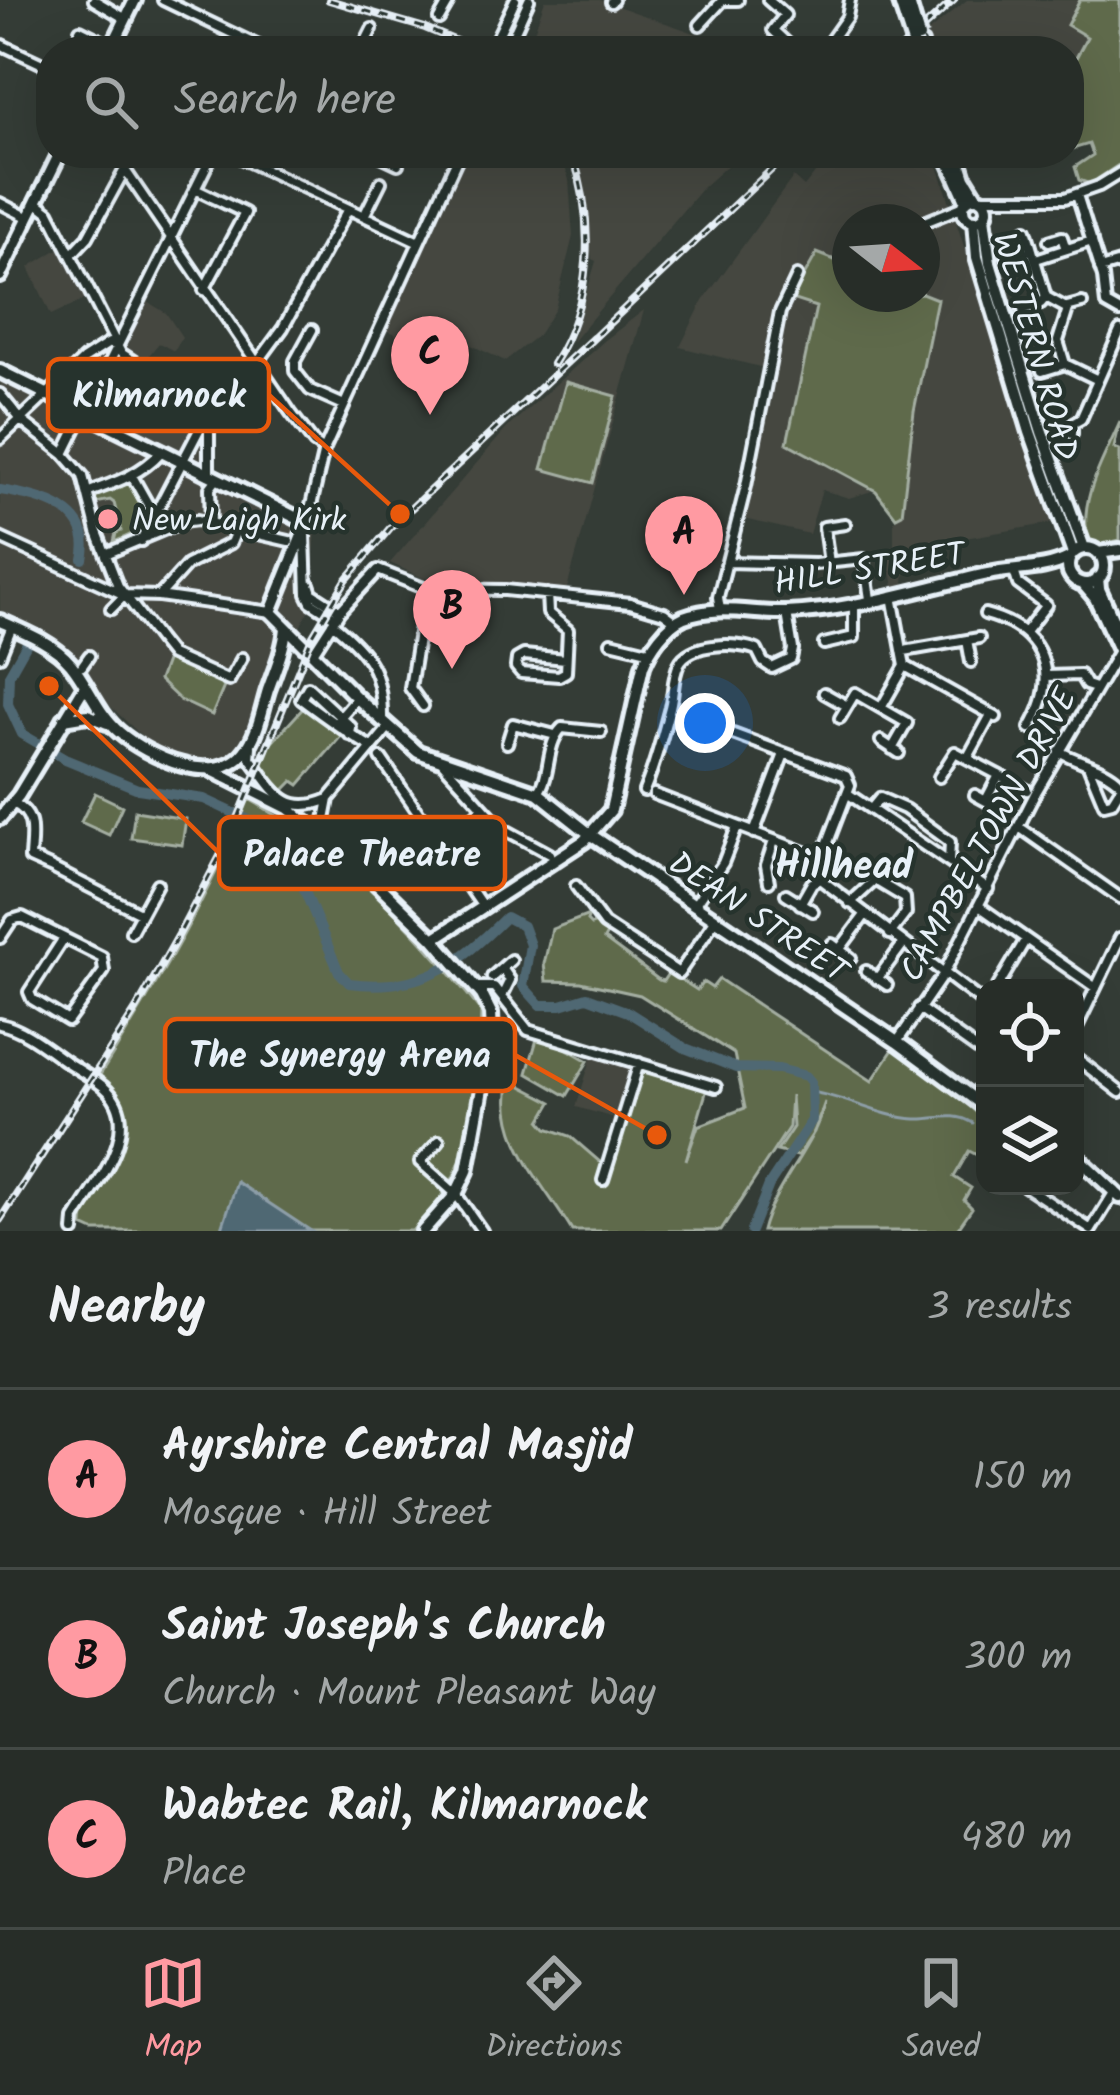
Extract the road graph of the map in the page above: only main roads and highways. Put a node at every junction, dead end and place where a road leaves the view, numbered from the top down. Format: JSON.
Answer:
{"nodes":[{"id":1,"x":135,"y":0,"type":"edge"},
{"id":2,"x":903,"y":0,"type":"edge"},
{"id":3,"x":118,"y":36,"type":"edge"},
{"id":4,"x":915,"y":36,"type":"edge"},
{"id":5,"x":53,"y":168,"type":"edge"},
{"id":6,"x":952,"y":168,"type":"edge"},
{"id":7,"x":962,"y":168,"type":"edge"},
{"id":8,"x":972,"y":209,"type":"junction"},
{"id":9,"x":0,"y":276,"type":"edge"},
{"id":10,"x":0,"y":370,"type":"edge"},
{"id":11,"x":1120,"y":551,"type":"edge"},
{"id":12,"x":1076,"y":553,"type":"junction"},
{"id":13,"x":1101,"y":558,"type":"junction"},
{"id":14,"x":1053,"y":566,"type":"junction"},
{"id":15,"x":1098,"y":578,"type":"junction"},
{"id":16,"x":1077,"y":580,"type":"junction"},
{"id":17,"x":6,"y":624,"type":"edge"},
{"id":18,"x":286,"y":628,"type":"junction"},
{"id":19,"x":1120,"y":635,"type":"edge"},
{"id":20,"x":1120,"y":650,"type":"edge"},
{"id":21,"x":85,"y":686,"type":"junction"},
{"id":22,"x":64,"y":719,"type":"junction"},
{"id":23,"x":117,"y":731,"type":"junction"},
{"id":24,"x":208,"y":767,"type":"junction"},
{"id":25,"x":0,"y":818,"type":"edge"},
{"id":26,"x":573,"y":820,"type":"junction"},
{"id":27,"x":603,"y":823,"type":"junction"},
{"id":28,"x":591,"y":835,"type":"junction"},
{"id":29,"x":434,"y":939,"type":"junction"},
{"id":30,"x":976,"y":1101,"type":"edge"},
{"id":31,"x":1084,"y":1163,"type":"edge"},
{"id":32,"x":1117,"y":1194,"type":"edge"},
{"id":33,"x":423,"y":1231,"type":"edge"}],
"edges":[{"from":1,"to":3,"type":"main road"},
{"from":2,"to":4,"type":"main road","bridge":true},
{"from":5,"to":9,"type":"main road"},
{"from":6,"to":8,"type":"main road","name":"WESTERN ROAD"},
{"from":7,"to":8,"type":"main road","name":"WESTERN ROAD"},
{"from":8,"to":12,"type":"main road","name":"WESTERN ROAD"},
{"from":10,"to":18,"type":"main road","name":"DEAN STREET"},
{"from":11,"to":13,"type":"main road"},
{"from":12,"to":13,"type":"main road"},
{"from":12,"to":14,"type":"main road","name":"HILL STREET"},
{"from":12,"to":16,"type":"main road","name":"WESTERN ROAD"},
{"from":13,"to":15,"type":"main road"},
{"from":14,"to":16,"type":"main road"},
{"from":14,"to":27,"type":"main road","name":"HILL STREET"},
{"from":15,"to":16,"type":"main road"},
{"from":15,"to":19,"type":"main road"},
{"from":16,"to":20,"type":"main road"},
{"from":17,"to":21,"type":"main road"},
{"from":18,"to":24,"type":"main road"},
{"from":18,"to":26,"type":"main road","name":"DEAN STREET"},
{"from":21,"to":22,"type":"main road"},
{"from":21,"to":23,"type":"main road"},
{"from":22,"to":23,"type":"main road"},
{"from":22,"to":25,"type":"main road"},
{"from":23,"to":24,"type":"main road"},
{"from":24,"to":29,"type":"main road"},
{"from":26,"to":27,"type":"main road"},
{"from":26,"to":28,"type":"main road","name":"DEAN STREET"},
{"from":27,"to":28,"type":"main road"},
{"from":28,"to":29,"type":"main road"},
{"from":28,"to":30,"type":"main road","name":"DEAN STREET"},
{"from":29,"to":33,"type":"main road"},
{"from":31,"to":32,"type":"main road"}]}
